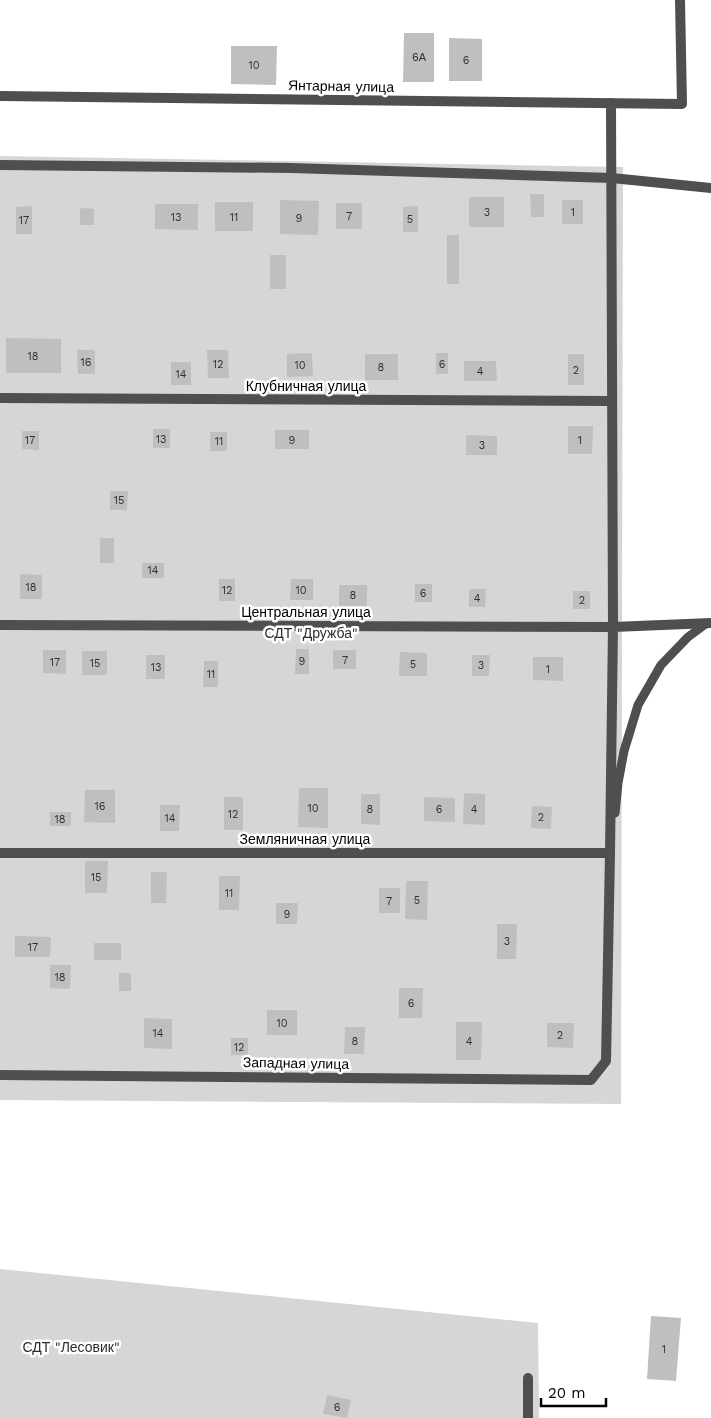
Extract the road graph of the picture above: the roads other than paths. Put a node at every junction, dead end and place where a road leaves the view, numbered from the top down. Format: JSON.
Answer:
{"nodes":[{"id":1,"x":680,"y":0,"type":"edge"},
{"id":2,"x":0,"y":96,"type":"edge"},
{"id":3,"x":611,"y":103,"type":"junction"},
{"id":4,"x":0,"y":165,"type":"edge"},
{"id":5,"x":612,"y":178,"type":"junction"},
{"id":6,"x":711,"y":188,"type":"edge"},
{"id":7,"x":0,"y":398,"type":"edge"},
{"id":8,"x":612,"y":401,"type":"junction"},
{"id":9,"x":709,"y":623,"type":"edge"},
{"id":10,"x":0,"y":625,"type":"edge"},
{"id":11,"x":612,"y":627,"type":"junction"},
{"id":12,"x":0,"y":853,"type":"edge"},
{"id":13,"x":610,"y":853,"type":"junction"},
{"id":14,"x":0,"y":1075,"type":"edge"},
{"id":15,"x":528,"y":1378,"type":"dead end"},
{"id":16,"x":528,"y":1418,"type":"edge"}],
"edges":[{"from":1,"to":3,"type":"street","name":"Янтарная улица"},
{"from":2,"to":3,"type":"street","name":"Янтарная улица"},
{"from":3,"to":5,"type":"street"},
{"from":4,"to":5,"type":"street"},
{"from":5,"to":6,"type":"street"},
{"from":5,"to":8,"type":"street"},
{"from":7,"to":8,"type":"street","name":"Клубничная улица"},
{"from":8,"to":11,"type":"street"},
{"from":9,"to":11,"type":"street","name":"Центральная улица"},
{"from":9,"to":13,"type":"lane"},
{"from":10,"to":11,"type":"street","name":"Центральная улица"},
{"from":11,"to":13,"type":"street"},
{"from":12,"to":13,"type":"street","name":"Земляничная улица"},
{"from":13,"to":14,"type":"street","name":"Западная улица"},
{"from":15,"to":16,"type":"street"}]}
